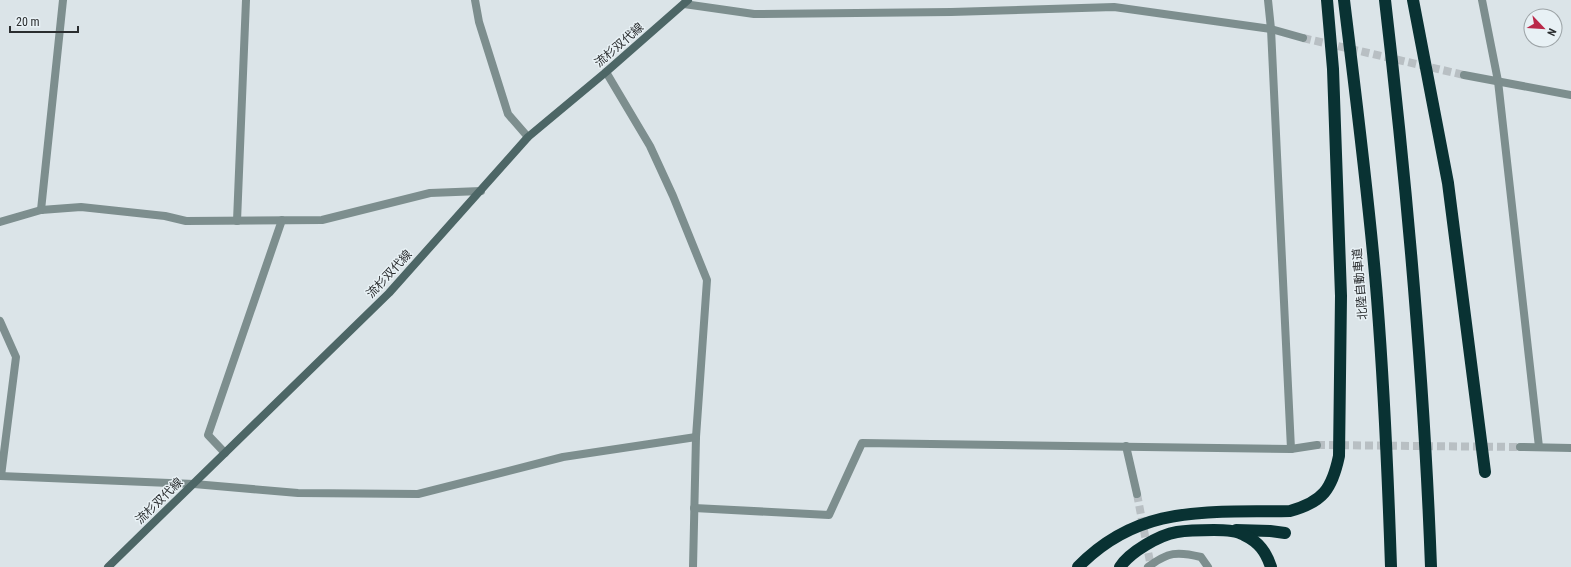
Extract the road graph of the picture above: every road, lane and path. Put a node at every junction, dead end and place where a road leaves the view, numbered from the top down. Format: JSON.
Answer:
{"nodes":[{"id":1,"x":62,"y":0,"type":"edge"},
{"id":2,"x":246,"y":0,"type":"edge"},
{"id":3,"x":475,"y":0,"type":"edge"},
{"id":4,"x":1268,"y":0,"type":"edge"},
{"id":5,"x":1327,"y":0,"type":"edge"},
{"id":6,"x":1344,"y":0,"type":"edge"},
{"id":7,"x":1385,"y":0,"type":"edge"},
{"id":8,"x":1413,"y":0,"type":"edge"},
{"id":9,"x":1482,"y":0,"type":"edge"},
{"id":10,"x":686,"y":2,"type":"edge"},
{"id":11,"x":1271,"y":29,"type":"junction"},
{"id":12,"x":1303,"y":38,"type":"tunnel mouth"},
{"id":13,"x":606,"y":72,"type":"junction"},
{"id":14,"x":1464,"y":75,"type":"tunnel mouth"},
{"id":15,"x":1498,"y":81,"type":"junction"},
{"id":16,"x":1571,"y":95,"type":"edge"},
{"id":17,"x":528,"y":137,"type":"junction"},
{"id":18,"x":481,"y":191,"type":"junction"},
{"id":19,"x":40,"y":210,"type":"junction"},
{"id":20,"x":282,"y":220,"type":"junction"},
{"id":21,"x":237,"y":221,"type":"junction"},
{"id":22,"x":0,"y":222,"type":"edge"},
{"id":23,"x":0,"y":321,"type":"edge"},
{"id":24,"x":696,"y":437,"type":"junction"},
{"id":25,"x":1317,"y":445,"type":"tunnel mouth"},
{"id":26,"x":1126,"y":446,"type":"junction"},
{"id":27,"x":1520,"y":447,"type":"tunnel mouth"},
{"id":28,"x":1539,"y":447,"type":"junction"},
{"id":29,"x":1571,"y":448,"type":"edge"},
{"id":30,"x":1291,"y":449,"type":"junction"},
{"id":31,"x":225,"y":454,"type":"junction"},
{"id":32,"x":1485,"y":472,"type":"dead end"},
{"id":33,"x":1,"y":476,"type":"edge"},
{"id":34,"x":194,"y":484,"type":"junction"},
{"id":35,"x":1137,"y":494,"type":"tunnel mouth"},
{"id":36,"x":694,"y":508,"type":"junction"},
{"id":37,"x":1225,"y":530,"type":"junction"},
{"id":38,"x":1285,"y":533,"type":"dead end"},
{"id":39,"x":108,"y":567,"type":"edge"},
{"id":40,"x":693,"y":567,"type":"edge"},
{"id":41,"x":1078,"y":567,"type":"edge"},
{"id":42,"x":1120,"y":567,"type":"edge"},
{"id":43,"x":1148,"y":567,"type":"edge"},
{"id":44,"x":1208,"y":567,"type":"edge"},
{"id":45,"x":1271,"y":567,"type":"edge"},
{"id":46,"x":1391,"y":567,"type":"edge"},
{"id":47,"x":1431,"y":567,"type":"edge"}],
"edges":[{"from":1,"to":19,"type":"street"},
{"from":2,"to":21,"type":"street"},
{"from":3,"to":17,"type":"street"},
{"from":4,"to":11,"type":"street"},
{"from":5,"to":41,"type":"highway"},
{"from":6,"to":46,"type":"highway","name":"北陸自動車道"},
{"from":7,"to":47,"type":"highway"},
{"from":8,"to":32,"type":"highway"},
{"from":9,"to":15,"type":"street"},
{"from":10,"to":11,"type":"street"},
{"from":10,"to":13,"type":"main road","name":"流杉双代線"},
{"from":11,"to":12,"type":"street"},
{"from":11,"to":30,"type":"street"},
{"from":13,"to":17,"type":"main road","name":"流杉双代線"},
{"from":13,"to":24,"type":"street"},
{"from":14,"to":15,"type":"street"},
{"from":15,"to":16,"type":"street"},
{"from":15,"to":28,"type":"street"},
{"from":17,"to":18,"type":"main road","name":"流杉双代線"},
{"from":18,"to":20,"type":"street"},
{"from":18,"to":31,"type":"main road","name":"流杉双代線"},
{"from":19,"to":21,"type":"street"},
{"from":19,"to":22,"type":"street"},
{"from":20,"to":21,"type":"street"},
{"from":20,"to":31,"type":"street"},
{"from":23,"to":33,"type":"street"},
{"from":24,"to":34,"type":"street"},
{"from":24,"to":36,"type":"street"},
{"from":25,"to":30,"type":"street"},
{"from":26,"to":30,"type":"street"},
{"from":26,"to":35,"type":"street"},
{"from":26,"to":36,"type":"street"},
{"from":27,"to":28,"type":"street"},
{"from":28,"to":29,"type":"street"},
{"from":31,"to":34,"type":"main road","name":"流杉双代線"},
{"from":33,"to":34,"type":"street"},
{"from":34,"to":39,"type":"main road","name":"流杉双代線"},
{"from":36,"to":40,"type":"street"},
{"from":37,"to":38,"type":"highway"},
{"from":37,"to":42,"type":"highway"},
{"from":37,"to":45,"type":"highway"},
{"from":43,"to":44,"type":"street"}]}
